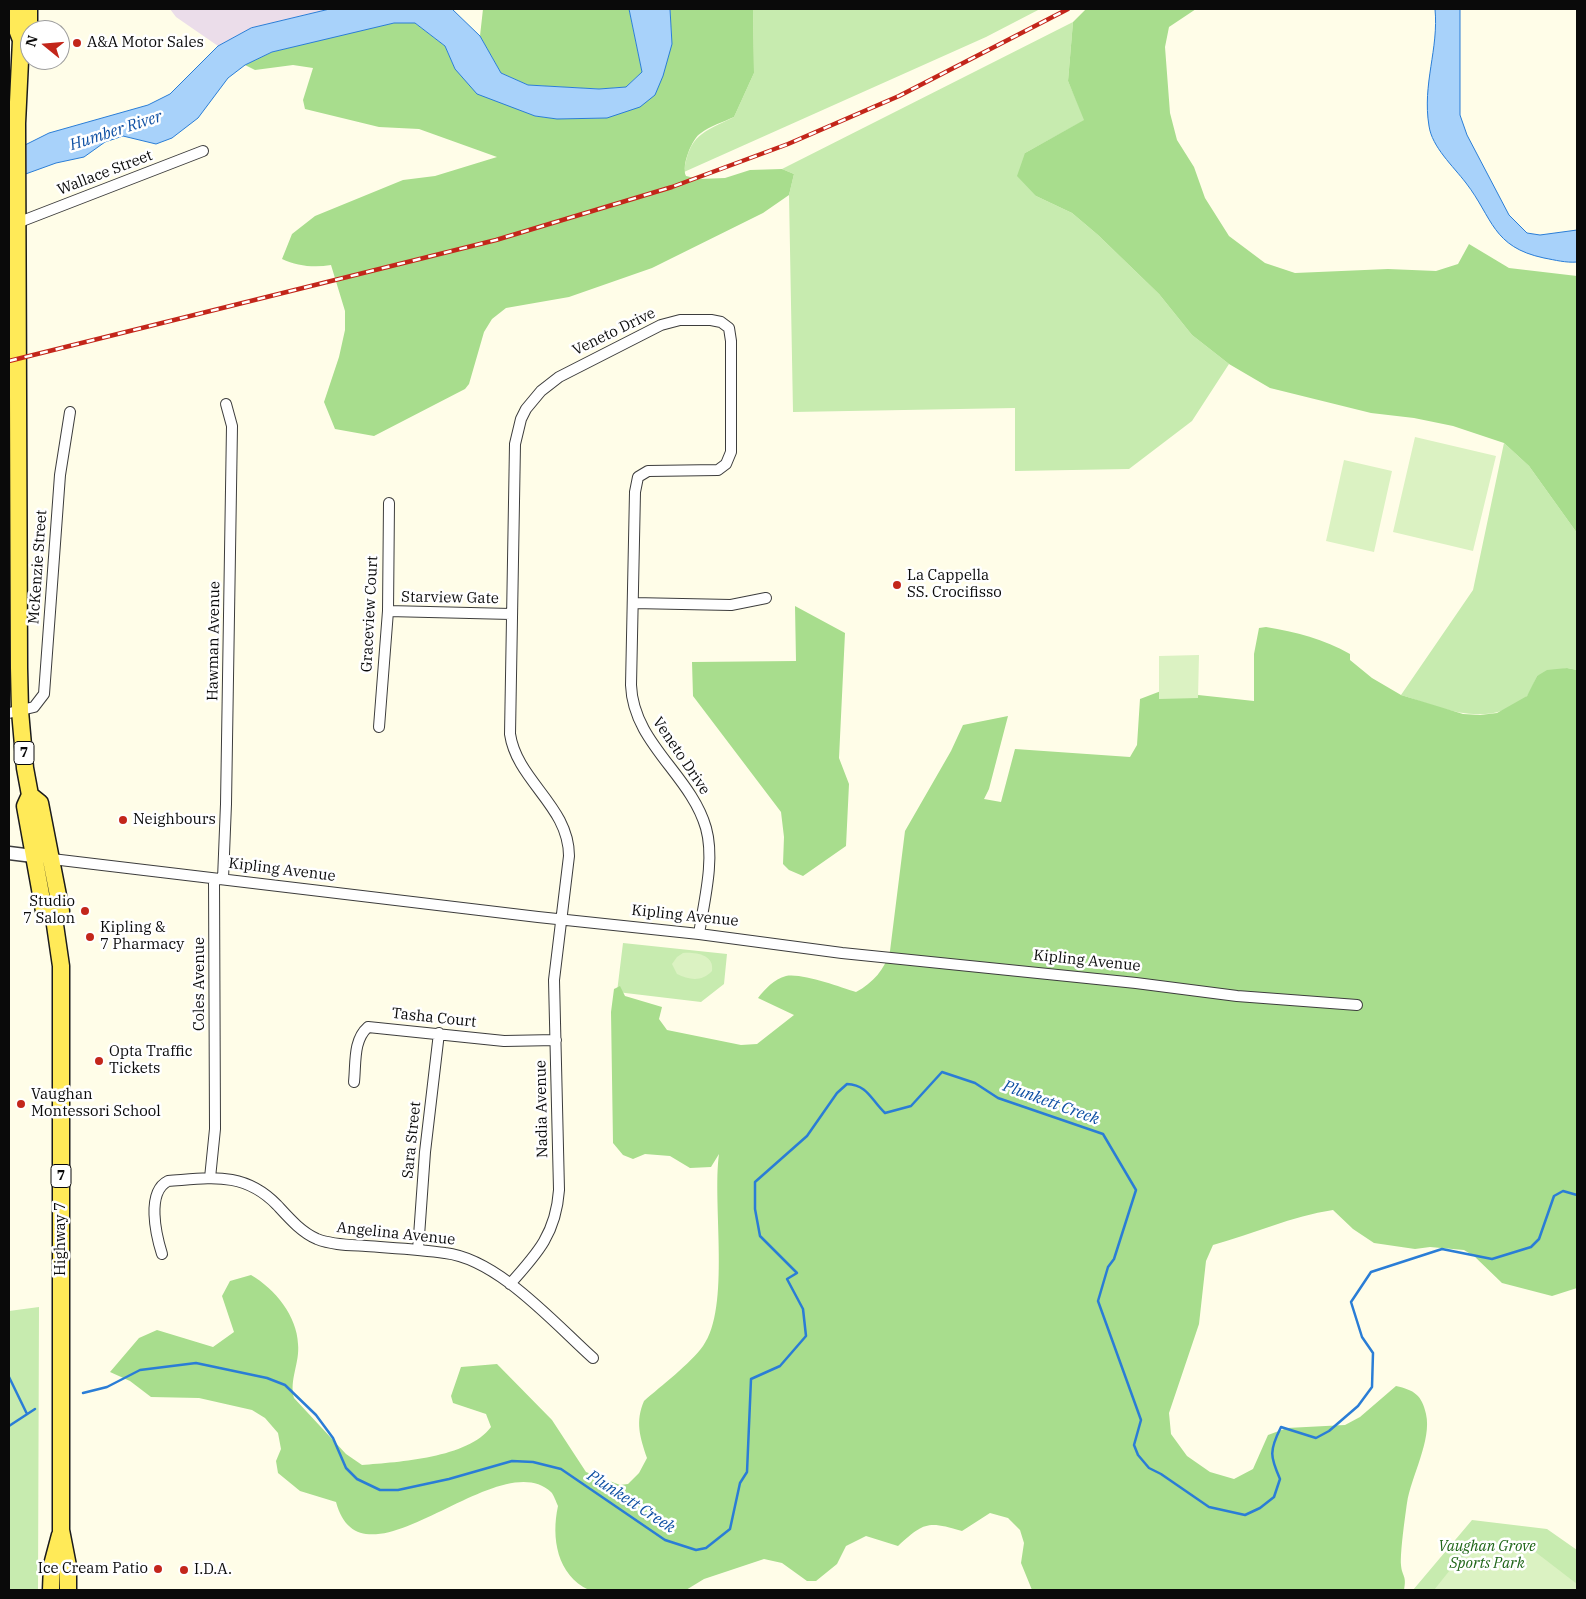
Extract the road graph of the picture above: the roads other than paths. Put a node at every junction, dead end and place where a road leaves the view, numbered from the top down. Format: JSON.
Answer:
{"nodes":[{"id":1,"x":13,"y":9,"type":"edge"},
{"id":2,"x":20,"y":38,"type":"edge"},
{"id":3,"x":20,"y":61,"type":"edge"},
{"id":4,"x":203,"y":151,"type":"dead end"},
{"id":5,"x":18,"y":223,"type":"junction"},
{"id":6,"x":226,"y":404,"type":"dead end"},
{"id":7,"x":70,"y":412,"type":"dead end"},
{"id":8,"x":389,"y":503,"type":"dead end"},
{"id":9,"x":766,"y":598,"type":"dead end"},
{"id":10,"x":633,"y":603,"type":"junction"},
{"id":11,"x":388,"y":611,"type":"junction"},
{"id":12,"x":511,"y":614,"type":"junction"},
{"id":13,"x":14,"y":712,"type":"edge"},
{"id":14,"x":379,"y":727,"type":"dead end"},
{"id":15,"x":30,"y":795,"type":"junction"},
{"id":16,"x":9,"y":853,"type":"edge"},
{"id":17,"x":34,"y":856,"type":"junction"},
{"id":18,"x":52,"y":859,"type":"junction"},
{"id":19,"x":218,"y":879,"type":"junction"},
{"id":20,"x":54,"y":918,"type":"junction"},
{"id":21,"x":561,"y":920,"type":"junction"},
{"id":22,"x":699,"y":934,"type":"junction"},
{"id":23,"x":1357,"y":1005,"type":"dead end"},
{"id":24,"x":439,"y":1033,"type":"junction"},
{"id":25,"x":556,"y":1040,"type":"junction"},
{"id":26,"x":354,"y":1082,"type":"dead end"},
{"id":27,"x":210,"y":1178,"type":"junction"},
{"id":28,"x":418,"y":1250,"type":"junction"},
{"id":29,"x":162,"y":1254,"type":"dead end"},
{"id":30,"x":510,"y":1284,"type":"junction"},
{"id":31,"x":593,"y":1358,"type":"dead end"},
{"id":32,"x":61,"y":1530,"type":"junction"},
{"id":33,"x":51,"y":1590,"type":"edge"},
{"id":34,"x":68,"y":1590,"type":"edge"}],
"edges":[{"from":1,"to":2,"type":"main road","name":"Highway 7","number":"7"},
{"from":3,"to":5,"type":"main road","name":"Highway 7","number":"7"},
{"from":4,"to":5,"type":"street","name":"Wallace Street"},
{"from":5,"to":13,"type":"main road","name":"Highway 7","number":"7"},
{"from":6,"to":19,"type":"street","name":"Hawman Avenue"},
{"from":7,"to":13,"type":"street","name":"McKenzie Street"},
{"from":8,"to":11,"type":"street","name":"Graceview Court"},
{"from":9,"to":10,"type":"street"},
{"from":10,"to":12,"type":"street","name":"Veneto Drive"},
{"from":10,"to":22,"type":"street","name":"Veneto Drive"},
{"from":11,"to":12,"type":"street","name":"Starview Gate"},
{"from":11,"to":14,"type":"street","name":"Graceview Court"},
{"from":12,"to":21,"type":"street","name":"Veneto Drive"},
{"from":13,"to":15,"type":"main road","name":"Highway 7","number":"7"},
{"from":15,"to":17,"type":"main road","name":"Highway 7","number":"7"},
{"from":15,"to":18,"type":"main road","name":"Highway 7","number":"7"},
{"from":16,"to":17,"type":"street","name":"Kipling Avenue"},
{"from":17,"to":18,"type":"street","name":"Kipling Avenue"},
{"from":17,"to":20,"type":"main road","name":"Highway 7","number":"7"},
{"from":18,"to":19,"type":"street","name":"Kipling Avenue"},
{"from":18,"to":20,"type":"main road","name":"Highway 7","number":"7"},
{"from":19,"to":21,"type":"street","name":"Kipling Avenue"},
{"from":19,"to":27,"type":"street","name":"Coles Avenue"},
{"from":20,"to":32,"type":"main road","name":"Highway 7","number":"7"},
{"from":21,"to":22,"type":"street","name":"Kipling Avenue"},
{"from":21,"to":25,"type":"street","name":"Nadia Avenue"},
{"from":22,"to":23,"type":"street","name":"Kipling Avenue"},
{"from":24,"to":25,"type":"street","name":"Tasha Court"},
{"from":24,"to":26,"type":"street","name":"Tasha Court"},
{"from":24,"to":28,"type":"street","name":"Sara Street"},
{"from":25,"to":30,"type":"street","name":"Nadia Avenue"},
{"from":27,"to":28,"type":"street","name":"Angelina Avenue"},
{"from":27,"to":29,"type":"street"},
{"from":28,"to":30,"type":"street","name":"Angelina Avenue"},
{"from":30,"to":31,"type":"street","name":"Angelina Avenue"},
{"from":32,"to":33,"type":"main road","name":"Highway 7","number":"7"},
{"from":32,"to":34,"type":"main road","name":"Highway 7","number":"7"}]}
